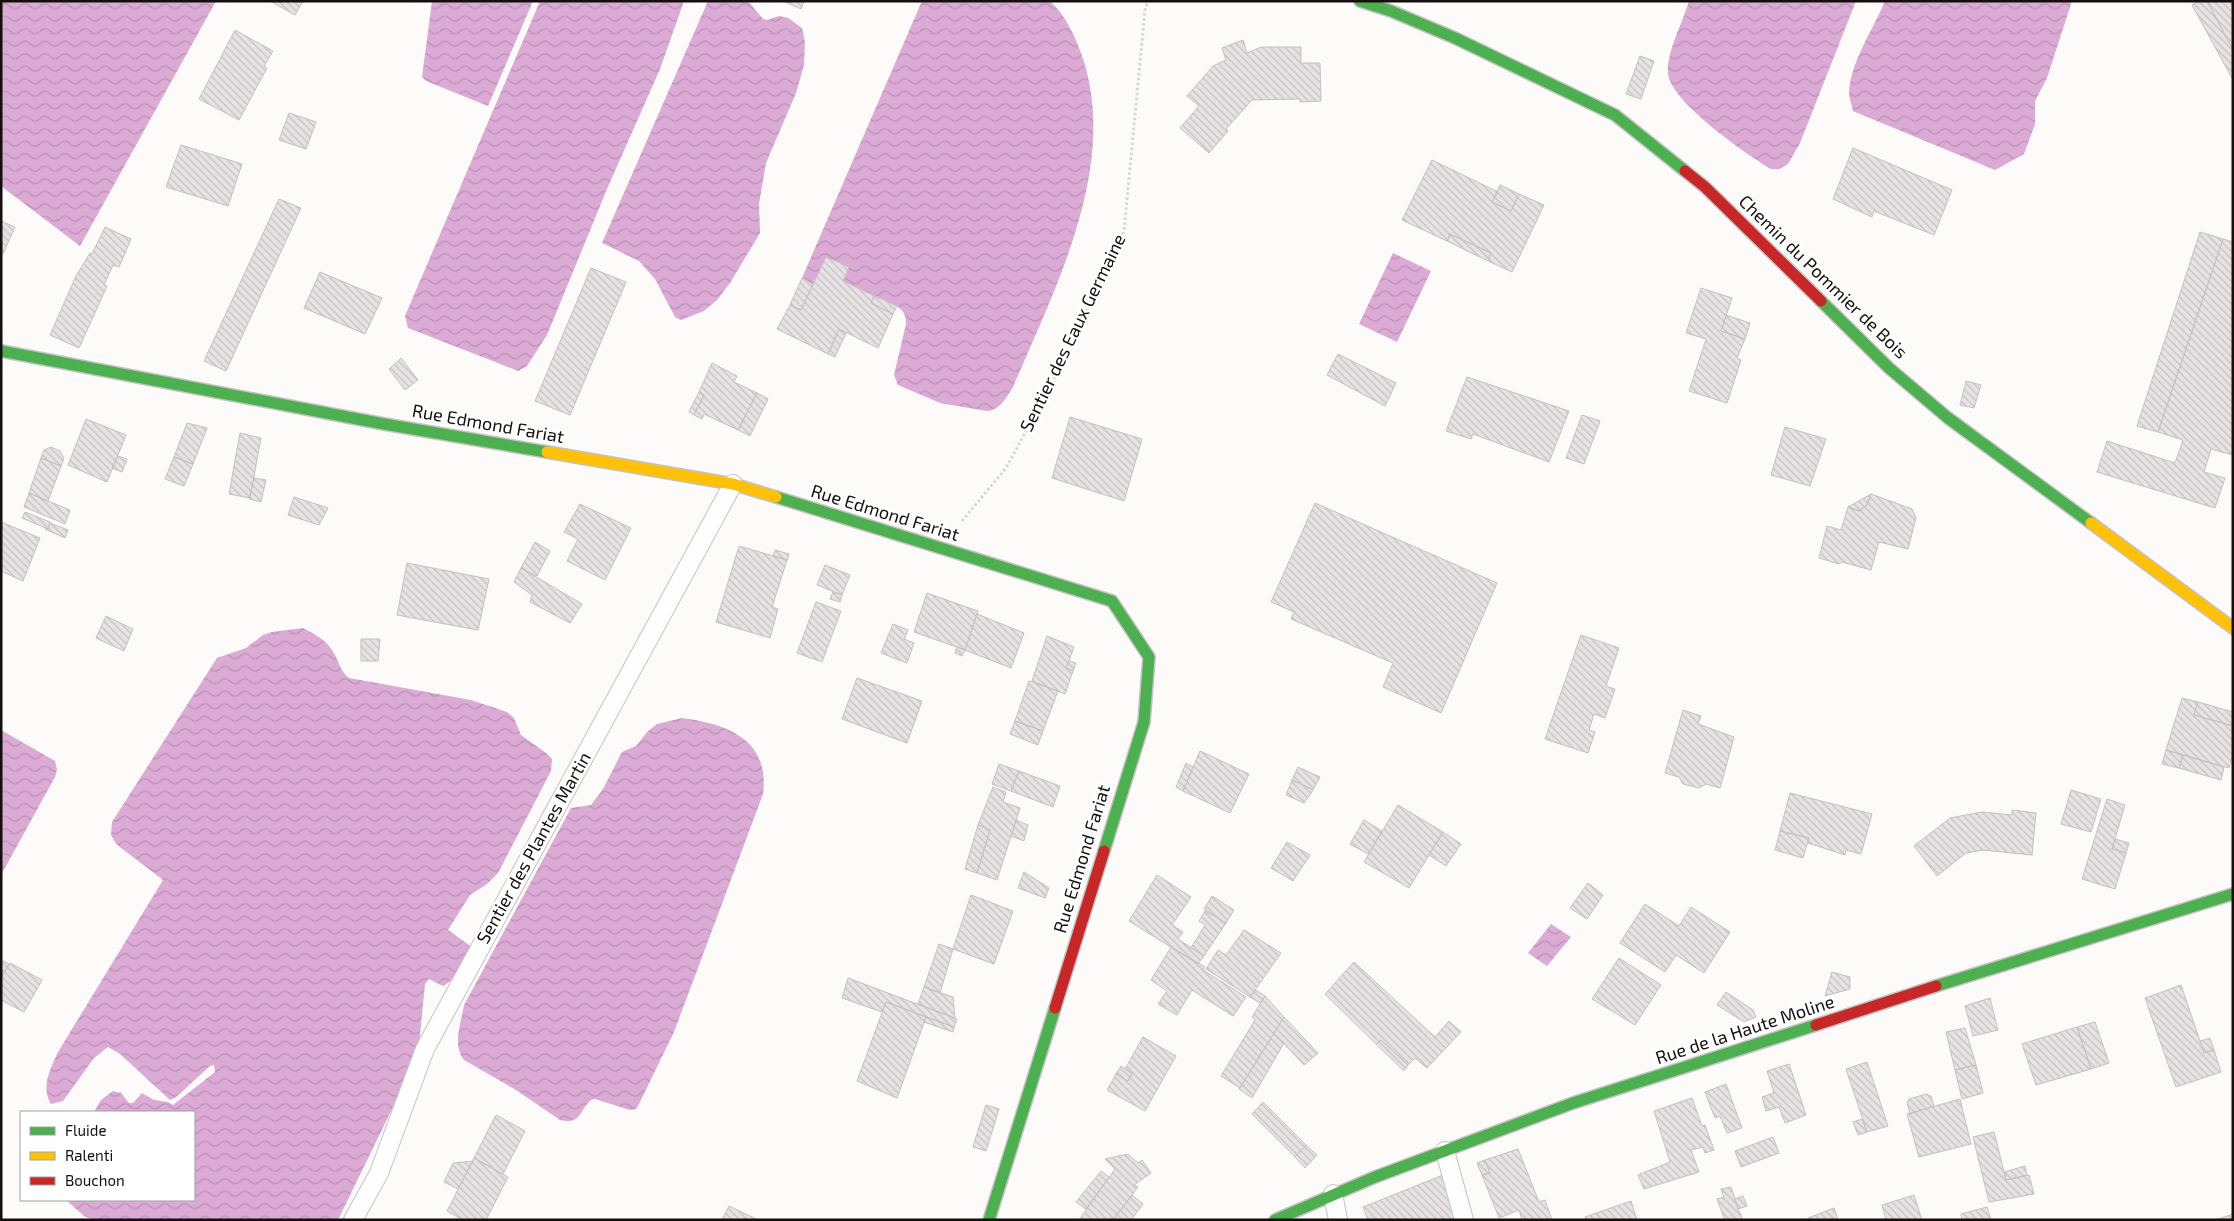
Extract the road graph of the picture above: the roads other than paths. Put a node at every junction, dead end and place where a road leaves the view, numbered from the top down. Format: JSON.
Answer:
{"nodes":[{"id":1,"x":1360,"y":1,"type":"edge"},
{"id":2,"x":1,"y":351,"type":"edge"},
{"id":3,"x":732,"y":484,"type":"junction"},
{"id":4,"x":2233,"y":628,"type":"edge"},
{"id":5,"x":2233,"y":894,"type":"edge"},
{"id":6,"x":1445,"y":1151,"type":"junction"},
{"id":7,"x":1333,"y":1194,"type":"junction"},
{"id":8,"x":353,"y":1220,"type":"edge"},
{"id":9,"x":989,"y":1220,"type":"edge"},
{"id":10,"x":1275,"y":1220,"type":"edge"},
{"id":11,"x":1338,"y":1220,"type":"edge"},
{"id":12,"x":1464,"y":1220,"type":"edge"}],
"edges":[{"from":1,"to":4,"type":"street","name":"Chemin du Pommier de Bois"},
{"from":2,"to":3,"type":"street","name":"Rue Edmond Fariat"},
{"from":3,"to":8,"type":"lane","name":"Sentier des Plantes Martin"},
{"from":3,"to":9,"type":"street","name":"Rue Edmond Fariat"},
{"from":5,"to":6,"type":"street","name":"Rue de la Haute Moline"},
{"from":6,"to":7,"type":"street","name":"Rue de la Haute Moline"},
{"from":6,"to":12,"type":"lane"},
{"from":7,"to":10,"type":"street","name":"Rue de la Haute Moline"},
{"from":7,"to":11,"type":"lane"}]}
